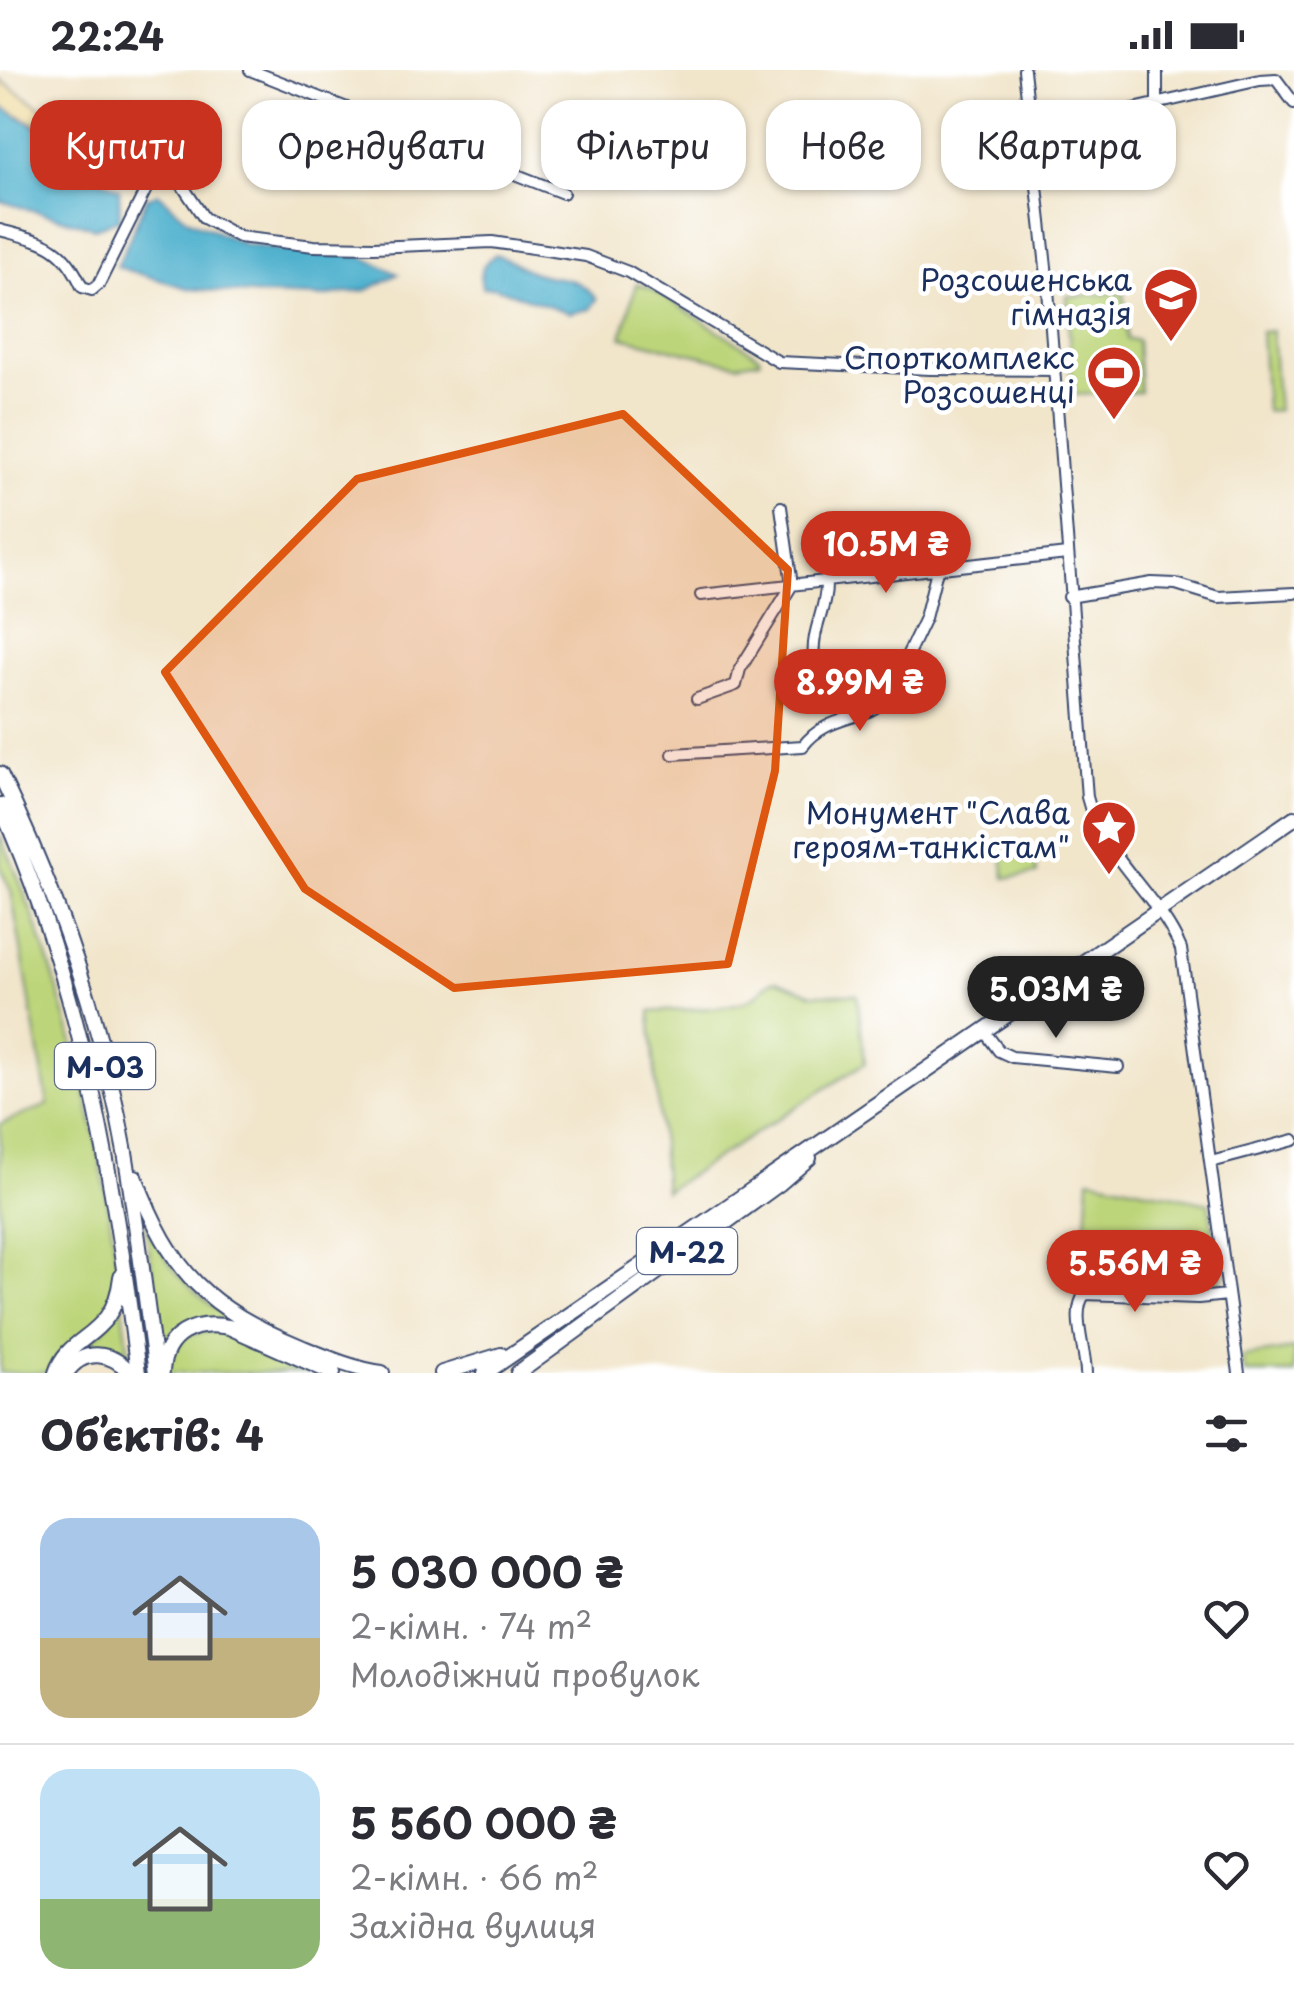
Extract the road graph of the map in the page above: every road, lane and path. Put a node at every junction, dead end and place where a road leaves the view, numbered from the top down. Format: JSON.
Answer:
{"nodes":[{"id":1,"x":250,"y":70,"type":"edge"},
{"id":2,"x":1024,"y":70,"type":"edge"},
{"id":3,"x":1157,"y":70,"type":"edge"},
{"id":4,"x":1026,"y":100,"type":"edge"},
{"id":5,"x":1158,"y":100,"type":"edge"},
{"id":6,"x":1167,"y":100,"type":"edge"},
{"id":7,"x":1294,"y":103,"type":"edge"},
{"id":8,"x":1035,"y":190,"type":"edge"},
{"id":9,"x":562,"y":193,"type":"dead end"},
{"id":10,"x":0,"y":230,"type":"edge"},
{"id":11,"x":1054,"y":370,"type":"junction"},
{"id":12,"x":781,"y":507,"type":"dead end"},
{"id":13,"x":1067,"y":554,"type":"junction"},
{"id":14,"x":937,"y":570,"type":"junction"},
{"id":15,"x":826,"y":582,"type":"junction"},
{"id":16,"x":792,"y":585,"type":"junction"},
{"id":17,"x":1294,"y":593,"type":"edge"},
{"id":18,"x":701,"y":595,"type":"dead end"},
{"id":19,"x":1069,"y":597,"type":"junction"},
{"id":20,"x":814,"y":656,"type":"dead end"},
{"id":21,"x":696,"y":699,"type":"dead end"},
{"id":22,"x":672,"y":754,"type":"dead end"},
{"id":23,"x":0,"y":774,"type":"edge"},
{"id":24,"x":0,"y":805,"type":"edge"},
{"id":25,"x":1294,"y":818,"type":"edge"},
{"id":26,"x":1156,"y":910,"type":"junction"},
{"id":27,"x":985,"y":1032,"type":"junction"},
{"id":28,"x":1118,"y":1066,"type":"dead end"},
{"id":29,"x":852,"y":1122,"type":"junction"},
{"id":30,"x":1294,"y":1140,"type":"edge"},
{"id":31,"x":124,"y":1151,"type":"junction"},
{"id":32,"x":1211,"y":1162,"type":"junction"},
{"id":33,"x":122,"y":1247,"type":"junction"},
{"id":34,"x":1227,"y":1296,"type":"junction"},
{"id":35,"x":525,"y":1345,"type":"junction"},
{"id":36,"x":56,"y":1373,"type":"edge"},
{"id":37,"x":66,"y":1373,"type":"edge"},
{"id":38,"x":135,"y":1373,"type":"edge"},
{"id":39,"x":159,"y":1373,"type":"edge"},
{"id":40,"x":333,"y":1373,"type":"edge"},
{"id":41,"x":382,"y":1373,"type":"edge"},
{"id":42,"x":442,"y":1373,"type":"edge"},
{"id":43,"x":485,"y":1373,"type":"edge"},
{"id":44,"x":518,"y":1373,"type":"edge"},
{"id":45,"x":1086,"y":1373,"type":"edge"},
{"id":46,"x":1239,"y":1373,"type":"edge"}],
"edges":[{"from":1,"to":9,"type":"street"},
{"from":2,"to":4,"type":"street"},
{"from":3,"to":5,"type":"street"},
{"from":6,"to":7,"type":"street"},
{"from":8,"to":11,"type":"street"},
{"from":10,"to":11,"type":"street"},
{"from":11,"to":13,"type":"street"},
{"from":12,"to":16,"type":"street"},
{"from":13,"to":14,"type":"street"},
{"from":13,"to":19,"type":"street"},
{"from":14,"to":15,"type":"street"},
{"from":14,"to":22,"type":"street"},
{"from":15,"to":16,"type":"street"},
{"from":15,"to":20,"type":"street"},
{"from":16,"to":18,"type":"street"},
{"from":16,"to":21,"type":"street"},
{"from":17,"to":19,"type":"street"},
{"from":19,"to":26,"type":"street"},
{"from":23,"to":31,"type":"highway","number":"М-03"},
{"from":24,"to":33,"type":"highway","number":"М-03"},
{"from":25,"to":26,"type":"highway","number":"М-22"},
{"from":26,"to":27,"type":"highway","number":"М-22"},
{"from":26,"to":32,"type":"street"},
{"from":27,"to":28,"type":"street"},
{"from":27,"to":29,"type":"highway","number":"М-22"},
{"from":29,"to":35,"type":"highway","number":"М-22"},
{"from":29,"to":44,"type":"highway","number":"М-22"},
{"from":30,"to":32,"type":"street"},
{"from":31,"to":39,"type":"highway","number":"М-03"},
{"from":31,"to":41,"type":"highway"},
{"from":32,"to":34,"type":"street"},
{"from":33,"to":36,"type":"highway"},
{"from":33,"to":38,"type":"highway","number":"М-03"},
{"from":34,"to":45,"type":"street"},
{"from":34,"to":46,"type":"street"},
{"from":35,"to":42,"type":"highway"},
{"from":35,"to":43,"type":"highway","number":"М-22"},
{"from":37,"to":38,"type":"highway"},
{"from":39,"to":40,"type":"highway"}]}
